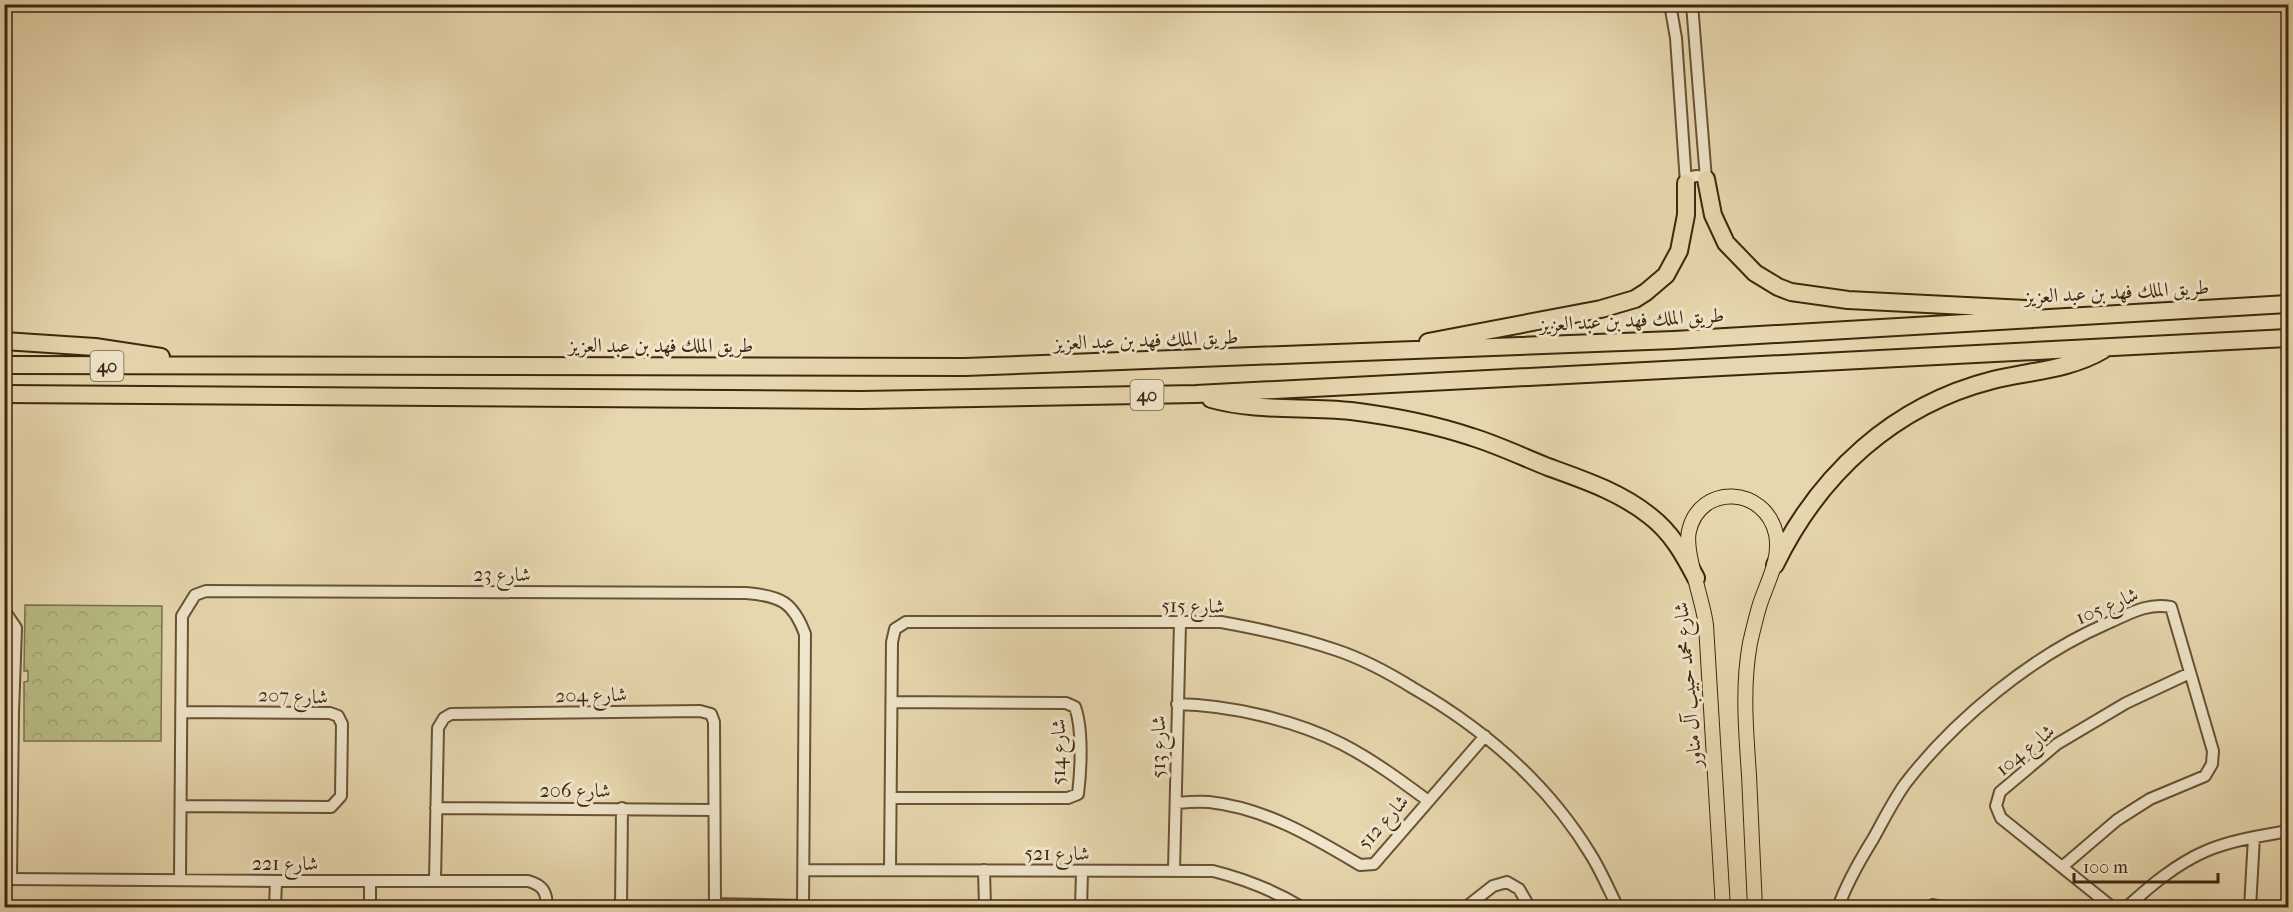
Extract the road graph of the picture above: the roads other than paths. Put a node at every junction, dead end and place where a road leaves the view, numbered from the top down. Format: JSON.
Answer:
{"nodes":[{"id":1,"x":1670,"y":4,"type":"edge"},
{"id":2,"x":1692,"y":4,"type":"edge"},
{"id":3,"x":1698,"y":55,"type":"junction"},
{"id":4,"x":1678,"y":57,"type":"junction"},
{"id":5,"x":1706,"y":179,"type":"junction"},
{"id":6,"x":1686,"y":183,"type":"junction"},
{"id":7,"x":2289,"y":304,"type":"edge"},
{"id":8,"x":2108,"y":314,"type":"junction"},
{"id":9,"x":2289,"y":338,"type":"edge"},
{"id":10,"x":4,"y":341,"type":"edge"},
{"id":11,"x":2108,"y":347,"type":"junction"},
{"id":12,"x":1373,"y":353,"type":"junction"},
{"id":13,"x":209,"y":364,"type":"junction"},
{"id":14,"x":4,"y":365,"type":"edge"},
{"id":15,"x":4,"y":394,"type":"edge"},
{"id":16,"x":1196,"y":394,"type":"junction"},
{"id":17,"x":1775,"y":565,"type":"junction"},
{"id":18,"x":1696,"y":578,"type":"junction"},
{"id":19,"x":4,"y":615,"type":"edge"},
{"id":20,"x":1180,"y":623,"type":"junction"},
{"id":21,"x":2190,"y":673,"type":"junction"},
{"id":22,"x":892,"y":702,"type":"junction"},
{"id":23,"x":1177,"y":704,"type":"junction"},
{"id":24,"x":9,"y":712,"type":"edge"},
{"id":25,"x":183,"y":712,"type":"junction"},
{"id":26,"x":1485,"y":736,"type":"junction"},
{"id":27,"x":891,"y":798,"type":"junction"},
{"id":28,"x":1427,"y":800,"type":"junction"},
{"id":29,"x":1176,"y":802,"type":"junction"},
{"id":30,"x":8,"y":806,"type":"edge"},
{"id":31,"x":182,"y":806,"type":"junction"},
{"id":32,"x":436,"y":808,"type":"junction"},
{"id":33,"x":622,"y":808,"type":"junction"},
{"id":34,"x":714,"y":810,"type":"junction"},
{"id":35,"x":2289,"y":831,"type":"edge"},
{"id":36,"x":2254,"y":837,"type":"junction"},
{"id":37,"x":2062,"y":867,"type":"junction"},
{"id":38,"x":890,"y":868,"type":"junction"},
{"id":39,"x":804,"y":870,"type":"junction"},
{"id":40,"x":984,"y":870,"type":"junction"},
{"id":41,"x":1174,"y":870,"type":"junction"},
{"id":42,"x":1082,"y":872,"type":"junction"},
{"id":43,"x":8,"y":878,"type":"edge"},
{"id":44,"x":180,"y":880,"type":"junction"},
{"id":45,"x":276,"y":881,"type":"junction"},
{"id":46,"x":370,"y":881,"type":"junction"},
{"id":47,"x":435,"y":881,"type":"junction"},
{"id":48,"x":716,"y":906,"type":"edge"},
{"id":49,"x":803,"y":907,"type":"edge"},
{"id":50,"x":275,"y":908,"type":"edge"},
{"id":51,"x":370,"y":908,"type":"edge"},
{"id":52,"x":547,"y":908,"type":"edge"},
{"id":53,"x":621,"y":908,"type":"edge"},
{"id":54,"x":985,"y":908,"type":"edge"},
{"id":55,"x":1081,"y":908,"type":"edge"},
{"id":56,"x":1303,"y":908,"type":"edge"},
{"id":57,"x":1465,"y":908,"type":"edge"},
{"id":58,"x":1530,"y":908,"type":"edge"},
{"id":59,"x":1618,"y":908,"type":"edge"},
{"id":60,"x":1723,"y":908,"type":"edge"},
{"id":61,"x":1755,"y":908,"type":"edge"},
{"id":62,"x":1838,"y":908,"type":"edge"},
{"id":63,"x":1929,"y":908,"type":"edge"},
{"id":64,"x":1948,"y":908,"type":"edge"},
{"id":65,"x":2113,"y":908,"type":"edge"},
{"id":66,"x":2126,"y":908,"type":"edge"},
{"id":67,"x":2250,"y":908,"type":"edge"}],
"edges":[{"from":1,"to":4,"type":"street"},
{"from":2,"to":3,"type":"street"},
{"from":3,"to":4,"type":"street"},
{"from":3,"to":5,"type":"street"},
{"from":4,"to":6,"type":"street"},
{"from":5,"to":6,"type":"street"},
{"from":5,"to":8,"type":"highway"},
{"from":6,"to":12,"type":"highway"},
{"from":7,"to":8,"type":"highway","name":"طريق الملك فهد بن عبد العزيز","number":"40"},
{"from":8,"to":12,"type":"highway","name":"طريق الملك فهد بن عبد العزيز","number":"40"},
{"from":9,"to":11,"type":"highway","number":"40"},
{"from":10,"to":13,"type":"highway"},
{"from":11,"to":16,"type":"highway","number":"40"},
{"from":11,"to":17,"type":"highway"},
{"from":12,"to":13,"type":"highway","name":"طريق الملك فهد بن عبد العزيز","number":"40"},
{"from":13,"to":14,"type":"highway","name":"طريق الملك فهد بن عبد العزيز","number":"40"},
{"from":15,"to":16,"type":"highway","number":"40"},
{"from":16,"to":18,"type":"highway"},
{"from":17,"to":18,"type":"main road","name":"شارع محمد حبيب آل مناور"},
{"from":17,"to":61,"type":"main road","name":"شارع محمد حبيب آل مناور"},
{"from":18,"to":60,"type":"main road","name":"شارع محمد حبيب آل مناور"},
{"from":19,"to":24,"type":"street"},
{"from":20,"to":22,"type":"street","name":"شارع 515"},
{"from":20,"to":23,"type":"street","name":"شارع 513"},
{"from":20,"to":26,"type":"street","name":"شارع 515"},
{"from":21,"to":37,"type":"street","name":"شارع 105"},
{"from":21,"to":37,"type":"street","name":"شارع 104"},
{"from":21,"to":62,"type":"street","name":"شارع 105"},
{"from":22,"to":27,"type":"street","name":"شارع 515"},
{"from":22,"to":27,"type":"street","name":"شارع 514"},
{"from":23,"to":28,"type":"street","name":"شارع 512"},
{"from":23,"to":29,"type":"street","name":"شارع 513"},
{"from":24,"to":30,"type":"street"},
{"from":25,"to":31,"type":"street","name":"شارع 23"},
{"from":25,"to":31,"type":"street","name":"شارع 207"},
{"from":25,"to":39,"type":"street","name":"شارع 23"},
{"from":26,"to":28,"type":"street"},
{"from":26,"to":59,"type":"street","name":"شارع 515"},
{"from":27,"to":38,"type":"street","name":"شارع 515"},
{"from":28,"to":29,"type":"street","name":"شارع 512"},
{"from":29,"to":41,"type":"street","name":"شارع 513"},
{"from":30,"to":43,"type":"street"},
{"from":31,"to":44,"type":"street","name":"شارع 23"},
{"from":32,"to":33,"type":"street","name":"شارع 206"},
{"from":32,"to":34,"type":"street","name":"شارع 204"},
{"from":32,"to":47,"type":"street","name":"شارع 204"},
{"from":33,"to":34,"type":"street","name":"شارع 206"},
{"from":33,"to":53,"type":"street"},
{"from":34,"to":48,"type":"street","name":"شارع 204"},
{"from":35,"to":36,"type":"street"},
{"from":36,"to":66,"type":"street"},
{"from":36,"to":67,"type":"street"},
{"from":37,"to":65,"type":"street","name":"شارع 104"},
{"from":38,"to":39,"type":"street","name":"شارع 521"},
{"from":38,"to":40,"type":"street","name":"شارع 521"},
{"from":39,"to":49,"type":"street","name":"شارع 23"},
{"from":40,"to":42,"type":"street","name":"شارع 521"},
{"from":40,"to":54,"type":"street"},
{"from":41,"to":42,"type":"street","name":"شارع 521"},
{"from":41,"to":56,"type":"street","name":"شارع 521"},
{"from":42,"to":55,"type":"street"},
{"from":43,"to":44,"type":"street","name":"شارع 221"},
{"from":44,"to":45,"type":"street","name":"شارع 221"},
{"from":45,"to":46,"type":"street","name":"شارع 221"},
{"from":45,"to":50,"type":"street"},
{"from":46,"to":47,"type":"street","name":"شارع 221"},
{"from":46,"to":51,"type":"street"},
{"from":47,"to":52,"type":"street","name":"شارع 221"},
{"from":48,"to":49,"type":"street"},
{"from":57,"to":58,"type":"street"},
{"from":63,"to":64,"type":"street"}]}
